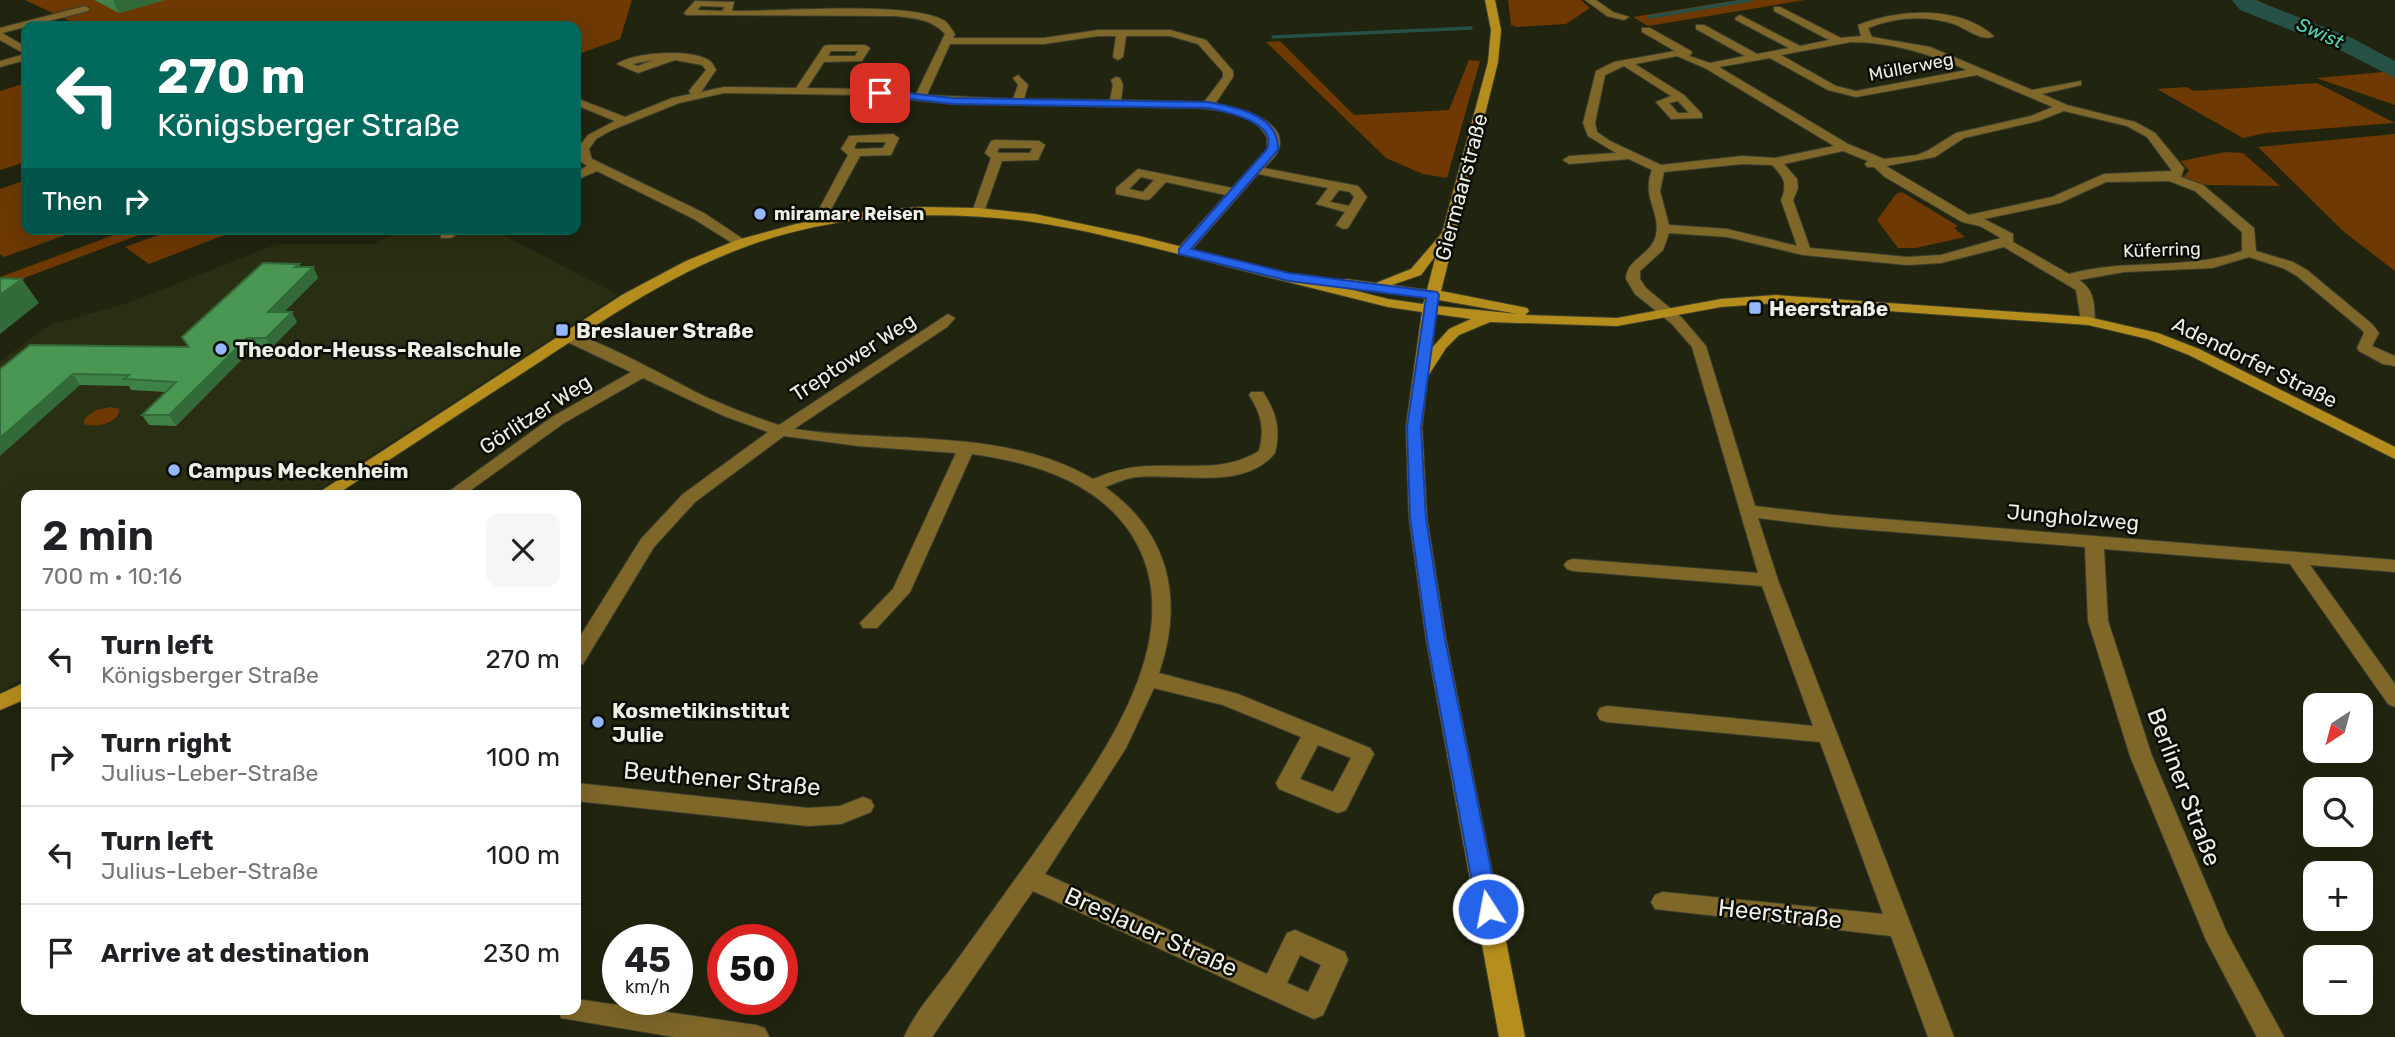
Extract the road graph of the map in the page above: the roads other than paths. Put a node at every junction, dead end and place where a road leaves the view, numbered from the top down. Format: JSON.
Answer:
{"nodes":[{"id":1,"x":1490,"y":0,"type":"edge"},
{"id":2,"x":85,"y":9,"type":"dead end"},
{"id":3,"x":1777,"y":9,"type":"dead end"},
{"id":4,"x":724,"y":14,"type":"dead end"},
{"id":5,"x":1740,"y":18,"type":"dead end"},
{"id":6,"x":44,"y":21,"type":"edge"},
{"id":7,"x":1700,"y":27,"type":"dead end"},
{"id":8,"x":21,"y":28,"type":"edge"},
{"id":9,"x":1646,"y":30,"type":"dead end"},
{"id":10,"x":1121,"y":33,"type":"junction"},
{"id":11,"x":0,"y":34,"type":"edge"},
{"id":12,"x":1989,"y":36,"type":"dead end"},
{"id":13,"x":1868,"y":39,"type":"junction"},
{"id":14,"x":947,"y":41,"type":"junction"},
{"id":15,"x":1839,"y":41,"type":"junction"},
{"id":16,"x":1799,"y":49,"type":"junction"},
{"id":17,"x":21,"y":50,"type":"edge"},
{"id":18,"x":1684,"y":52,"type":"junction"},
{"id":19,"x":21,"y":54,"type":"edge"},
{"id":20,"x":21,"y":55,"type":"edge"},
{"id":21,"x":1773,"y":55,"type":"junction"},
{"id":22,"x":0,"y":57,"type":"edge"},
{"id":23,"x":672,"y":57,"type":"dead end"},
{"id":24,"x":1118,"y":57,"type":"dead end"},
{"id":25,"x":1757,"y":58,"type":"junction"},
{"id":26,"x":822,"y":59,"type":"dead end"},
{"id":27,"x":1626,"y":63,"type":"junction"},
{"id":28,"x":0,"y":64,"type":"edge"},
{"id":29,"x":1709,"y":66,"type":"junction"},
{"id":30,"x":1980,"y":71,"type":"junction"},
{"id":31,"x":1018,"y":78,"type":"dead end"},
{"id":32,"x":1116,"y":80,"type":"dead end"},
{"id":33,"x":2077,"y":83,"type":"dead end"},
{"id":34,"x":800,"y":90,"type":"junction"},
{"id":35,"x":2032,"y":93,"type":"junction"},
{"id":36,"x":697,"y":94,"type":"junction"},
{"id":37,"x":1680,"y":97,"type":"dead end"},
{"id":38,"x":919,"y":99,"type":"junction"},
{"id":39,"x":1017,"y":102,"type":"junction"},
{"id":40,"x":581,"y":103,"type":"edge"},
{"id":41,"x":1115,"y":103,"type":"junction"},
{"id":42,"x":1208,"y":105,"type":"junction"},
{"id":43,"x":2063,"y":107,"type":"junction"},
{"id":44,"x":624,"y":121,"type":"junction"},
{"id":45,"x":1844,"y":147,"type":"junction"},
{"id":46,"x":855,"y":154,"type":"dead end"},
{"id":47,"x":1630,"y":156,"type":"junction"},
{"id":48,"x":997,"y":157,"type":"dead end"},
{"id":49,"x":1569,"y":160,"type":"dead end"},
{"id":50,"x":1775,"y":162,"type":"junction"},
{"id":51,"x":1878,"y":165,"type":"junction"},
{"id":52,"x":596,"y":167,"type":"junction"},
{"id":53,"x":1659,"y":169,"type":"junction"},
{"id":54,"x":1257,"y":170,"type":"junction"},
{"id":55,"x":581,"y":174,"type":"edge"},
{"id":56,"x":2171,"y":177,"type":"junction"},
{"id":57,"x":1163,"y":178,"type":"dead end"},
{"id":58,"x":1336,"y":185,"type":"junction"},
{"id":59,"x":1236,"y":193,"type":"junction"},
{"id":60,"x":1352,"y":210,"type":"junction"},
{"id":61,"x":978,"y":212,"type":"junction"},
{"id":62,"x":1967,"y":219,"type":"junction"},
{"id":63,"x":825,"y":221,"type":"junction"},
{"id":64,"x":1343,"y":225,"type":"dead end"},
{"id":65,"x":1664,"y":229,"type":"junction"},
{"id":66,"x":1448,"y":233,"type":"junction"},
{"id":67,"x":742,"y":243,"type":"junction"},
{"id":68,"x":2006,"y":243,"type":"junction"},
{"id":69,"x":1183,"y":251,"type":"junction"},
{"id":70,"x":1803,"y":251,"type":"junction"},
{"id":71,"x":2249,"y":253,"type":"junction"},
{"id":72,"x":1289,"y":277,"type":"junction"},
{"id":73,"x":2068,"y":279,"type":"junction"},
{"id":74,"x":1376,"y":286,"type":"junction"},
{"id":75,"x":1431,"y":302,"type":"junction"},
{"id":76,"x":1669,"y":314,"type":"junction"},
{"id":77,"x":948,"y":318,"type":"dead end"},
{"id":78,"x":1494,"y":318,"type":"junction"},
{"id":79,"x":1563,"y":319,"type":"junction"},
{"id":80,"x":2088,"y":321,"type":"junction"},
{"id":81,"x":566,"y":336,"type":"junction"},
{"id":82,"x":2395,"y":361,"type":"edge"},
{"id":83,"x":643,"y":371,"type":"junction"},
{"id":84,"x":1421,"y":377,"type":"junction"},
{"id":85,"x":1257,"y":395,"type":"dead end"},
{"id":86,"x":779,"y":431,"type":"junction"},
{"id":87,"x":965,"y":451,"type":"junction"},
{"id":88,"x":2395,"y":454,"type":"edge"},
{"id":89,"x":1093,"y":485,"type":"junction"},
{"id":90,"x":332,"y":490,"type":"edge"},
{"id":91,"x":460,"y":490,"type":"edge"},
{"id":92,"x":1748,"y":511,"type":"junction"},
{"id":93,"x":2091,"y":542,"type":"junction"},
{"id":94,"x":2295,"y":558,"type":"junction"},
{"id":95,"x":1573,"y":565,"type":"dead end"},
{"id":96,"x":2395,"y":566,"type":"edge"},
{"id":97,"x":1769,"y":580,"type":"junction"},
{"id":98,"x":870,"y":623,"type":"dead end"},
{"id":99,"x":581,"y":651,"type":"edge"},
{"id":100,"x":1148,"y":679,"type":"junction"},
{"id":101,"x":2395,"y":699,"type":"edge"},
{"id":102,"x":1607,"y":713,"type":"dead end"},
{"id":103,"x":1312,"y":735,"type":"dead end"},
{"id":104,"x":1828,"y":735,"type":"junction"},
{"id":105,"x":581,"y":793,"type":"edge"},
{"id":106,"x":863,"y":806,"type":"dead end"},
{"id":107,"x":1030,"y":878,"type":"junction"},
{"id":108,"x":1663,"y":902,"type":"dead end"},
{"id":109,"x":1897,"y":926,"type":"junction"},
{"id":110,"x":1273,"y":987,"type":"dead end"},
{"id":111,"x":581,"y":1012,"type":"edge"},
{"id":112,"x":756,"y":1037,"type":"edge"},
{"id":113,"x":917,"y":1037,"type":"edge"},
{"id":114,"x":1512,"y":1037,"type":"edge"},
{"id":115,"x":1941,"y":1037,"type":"edge"},
{"id":116,"x":2271,"y":1037,"type":"edge"}],
"edges":[{"from":1,"to":66,"type":"street","name":"Giermaarstraße"},
{"from":2,"to":6,"type":"street"},
{"from":3,"to":15,"type":"street"},
{"from":4,"to":14,"type":"street"},
{"from":5,"to":16,"type":"street"},
{"from":7,"to":25,"type":"street"},
{"from":8,"to":11,"type":"street"},
{"from":9,"to":18,"type":"street"},
{"from":10,"to":14,"type":"street"},
{"from":10,"to":24,"type":"street"},
{"from":10,"to":42,"type":"street"},
{"from":11,"to":17,"type":"street"},
{"from":12,"to":13,"type":"street"},
{"from":13,"to":15,"type":"street"},
{"from":13,"to":30,"type":"street"},
{"from":14,"to":38,"type":"street"},
{"from":15,"to":16,"type":"street"},
{"from":16,"to":21,"type":"street"},
{"from":18,"to":27,"type":"street"},
{"from":18,"to":29,"type":"street"},
{"from":19,"to":22,"type":"street"},
{"from":20,"to":28,"type":"street"},
{"from":21,"to":25,"type":"street"},
{"from":21,"to":30,"type":"street","name":"Müllerweg"},
{"from":23,"to":36,"type":"street"},
{"from":25,"to":29,"type":"street"},
{"from":26,"to":34,"type":"street"},
{"from":27,"to":37,"type":"street"},
{"from":27,"to":47,"type":"street"},
{"from":29,"to":45,"type":"street"},
{"from":30,"to":35,"type":"street"},
{"from":31,"to":39,"type":"street"},
{"from":32,"to":41,"type":"street"},
{"from":33,"to":35,"type":"street"},
{"from":34,"to":36,"type":"street"},
{"from":34,"to":38,"type":"street"},
{"from":35,"to":43,"type":"street"},
{"from":36,"to":44,"type":"street"},
{"from":38,"to":39,"type":"street"},
{"from":39,"to":41,"type":"street"},
{"from":40,"to":44,"type":"street"},
{"from":41,"to":42,"type":"street"},
{"from":42,"to":54,"type":"street"},
{"from":43,"to":51,"type":"street"},
{"from":43,"to":56,"type":"street"},
{"from":44,"to":52,"type":"street"},
{"from":45,"to":50,"type":"street"},
{"from":45,"to":51,"type":"street"},
{"from":46,"to":63,"type":"street"},
{"from":47,"to":49,"type":"street"},
{"from":47,"to":53,"type":"street"},
{"from":48,"to":61,"type":"street"},
{"from":50,"to":53,"type":"street"},
{"from":50,"to":70,"type":"street"},
{"from":51,"to":62,"type":"street"},
{"from":52,"to":55,"type":"street"},
{"from":52,"to":67,"type":"street"},
{"from":53,"to":65,"type":"street"},
{"from":54,"to":58,"type":"street"},
{"from":54,"to":59,"type":"street"},
{"from":56,"to":62,"type":"street"},
{"from":56,"to":71,"type":"street"},
{"from":57,"to":59,"type":"street"},
{"from":58,"to":60,"type":"street"},
{"from":58,"to":60,"type":"street"},
{"from":59,"to":69,"type":"street"},
{"from":60,"to":64,"type":"street"},
{"from":61,"to":63,"type":"street"},
{"from":61,"to":69,"type":"street"},
{"from":62,"to":68,"type":"street"},
{"from":63,"to":67,"type":"street"},
{"from":65,"to":70,"type":"street"},
{"from":65,"to":76,"type":"street"},
{"from":66,"to":74,"type":"street"},
{"from":66,"to":75,"type":"street","name":"Giermaarstraße"},
{"from":67,"to":81,"type":"street"},
{"from":68,"to":70,"type":"street"},
{"from":68,"to":73,"type":"street"},
{"from":69,"to":72,"type":"street"},
{"from":71,"to":73,"type":"street","name":"Küferring"},
{"from":71,"to":82,"type":"street"},
{"from":72,"to":74,"type":"street"},
{"from":72,"to":75,"type":"street"},
{"from":73,"to":80,"type":"street"},
{"from":74,"to":75,"type":"street"},
{"from":75,"to":78,"type":"street"},
{"from":75,"to":79,"type":"street"},
{"from":75,"to":84,"type":"street","name":"Giermaarstraße"},
{"from":76,"to":79,"type":"street","name":"Adendorfer Straße"},
{"from":76,"to":80,"type":"street","name":"Adendorfer Straße"},
{"from":76,"to":92,"type":"street"},
{"from":77,"to":86,"type":"street","name":"Treptower Weg"},
{"from":78,"to":79,"type":"street"},
{"from":78,"to":84,"type":"street"},
{"from":80,"to":88,"type":"street","name":"Adendorfer Straße"},
{"from":81,"to":83,"type":"street"},
{"from":81,"to":90,"type":"street"},
{"from":83,"to":86,"type":"street"},
{"from":83,"to":91,"type":"street","name":"Görlitzer Weg"},
{"from":84,"to":114,"type":"street","name":"Giermaarstraße"},
{"from":85,"to":89,"type":"street"},
{"from":86,"to":87,"type":"street"},
{"from":86,"to":99,"type":"street"},
{"from":87,"to":89,"type":"street"},
{"from":87,"to":98,"type":"street"},
{"from":89,"to":100,"type":"street"},
{"from":92,"to":93,"type":"street","name":"Jungholzweg"},
{"from":92,"to":97,"type":"street"},
{"from":93,"to":94,"type":"street","name":"Jungholzweg"},
{"from":93,"to":116,"type":"street","name":"Berliner Straße"},
{"from":94,"to":96,"type":"street","name":"Jungholzweg"},
{"from":94,"to":101,"type":"street"},
{"from":95,"to":97,"type":"street"},
{"from":97,"to":104,"type":"street"},
{"from":100,"to":103,"type":"street"},
{"from":100,"to":107,"type":"street"},
{"from":102,"to":104,"type":"street"},
{"from":104,"to":109,"type":"street"},
{"from":105,"to":106,"type":"street","name":"Beuthener Straße"},
{"from":107,"to":110,"type":"street","name":"Breslauer Straße"},
{"from":107,"to":113,"type":"street"},
{"from":108,"to":109,"type":"street","name":"Heerstraße"},
{"from":109,"to":115,"type":"street"},
{"from":111,"to":112,"type":"street"}]}
